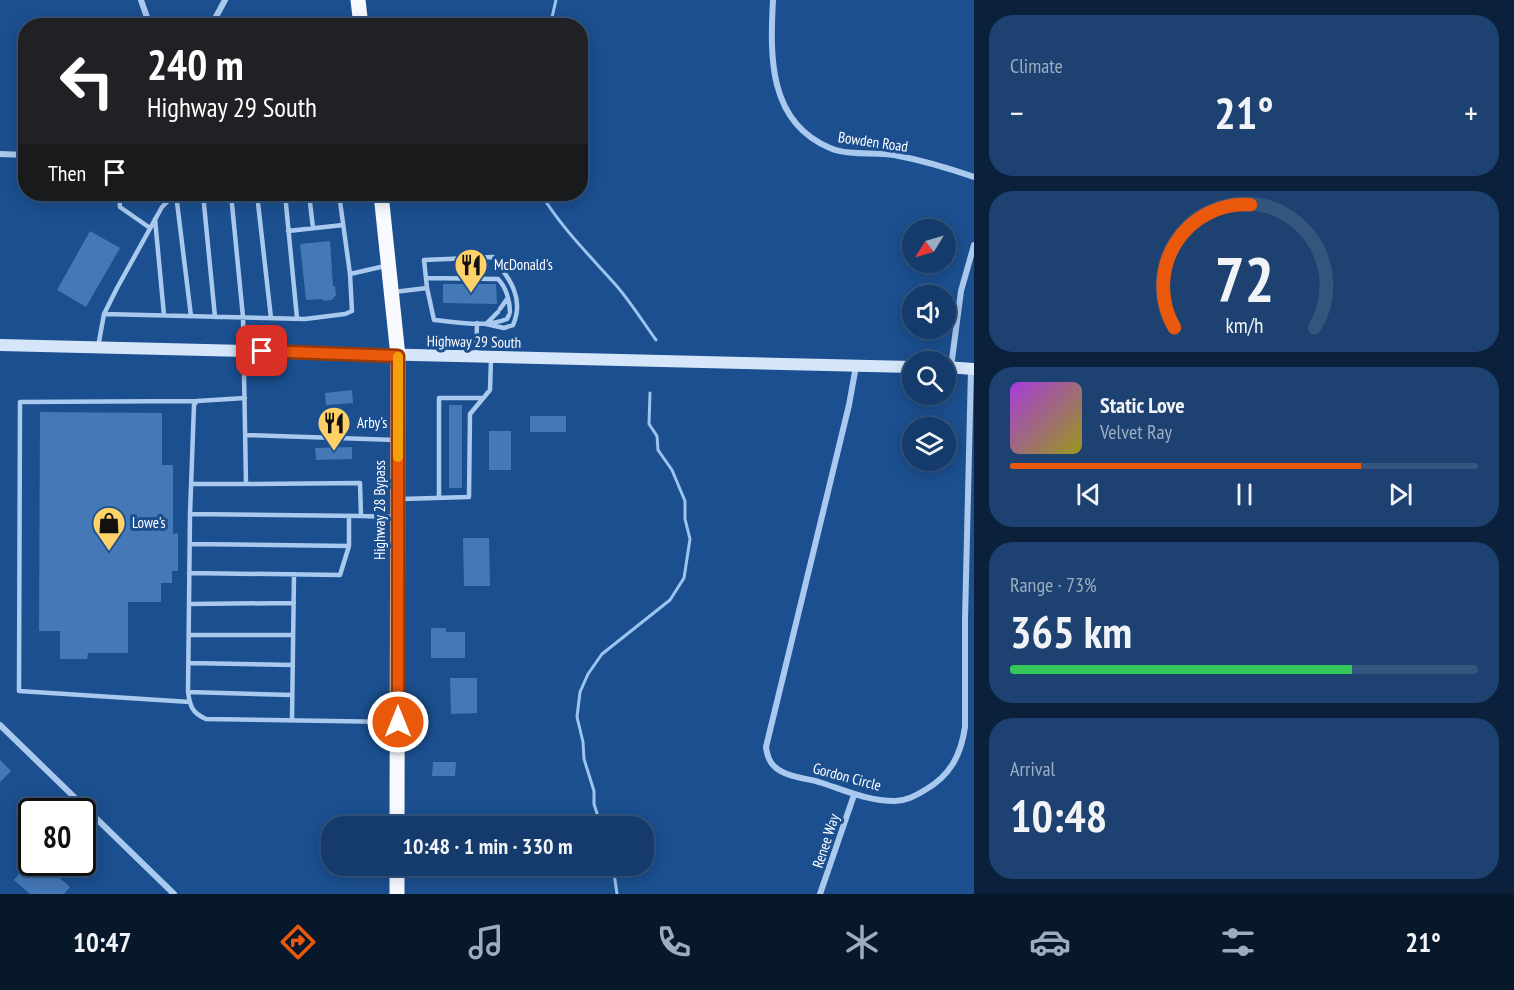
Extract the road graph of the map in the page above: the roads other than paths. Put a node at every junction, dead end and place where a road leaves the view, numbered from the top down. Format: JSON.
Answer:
{"nodes":[{"id":1,"x":141,"y":0,"type":"edge"},
{"id":2,"x":225,"y":0,"type":"edge"},
{"id":3,"x":358,"y":0,"type":"edge"},
{"id":4,"x":773,"y":0,"type":"edge"},
{"id":5,"x":147,"y":18,"type":"edge"},
{"id":6,"x":215,"y":18,"type":"edge"},
{"id":7,"x":360,"y":18,"type":"edge"},
{"id":8,"x":0,"y":154,"type":"edge"},
{"id":9,"x":18,"y":155,"type":"edge"},
{"id":10,"x":974,"y":177,"type":"edge"},
{"id":11,"x":120,"y":201,"type":"edge"},
{"id":12,"x":168,"y":201,"type":"edge"},
{"id":13,"x":177,"y":201,"type":"edge"},
{"id":14,"x":203,"y":201,"type":"edge"},
{"id":15,"x":232,"y":201,"type":"edge"},
{"id":16,"x":258,"y":201,"type":"edge"},
{"id":17,"x":286,"y":201,"type":"edge"},
{"id":18,"x":310,"y":201,"type":"edge"},
{"id":19,"x":340,"y":201,"type":"edge"},
{"id":20,"x":382,"y":201,"type":"edge"},
{"id":21,"x":155,"y":218,"type":"junction"},
{"id":22,"x":343,"y":225,"type":"junction"},
{"id":23,"x":150,"y":228,"type":"junction"},
{"id":24,"x":313,"y":228,"type":"junction"},
{"id":25,"x":288,"y":231,"type":"junction"},
{"id":26,"x":974,"y":245,"type":"edge"},
{"id":27,"x":390,"y":265,"type":"junction"},
{"id":28,"x":350,"y":274,"type":"junction"},
{"id":29,"x":426,"y":278,"type":"junction"},
{"id":30,"x":427,"y":288,"type":"junction"},
{"id":31,"x":393,"y":292,"type":"junction"},
{"id":32,"x":507,"y":299,"type":"junction"},
{"id":33,"x":104,"y":314,"type":"junction"},
{"id":34,"x":164,"y":315,"type":"junction"},
{"id":35,"x":191,"y":316,"type":"junction"},
{"id":36,"x":215,"y":317,"type":"junction"},
{"id":37,"x":243,"y":317,"type":"junction"},
{"id":38,"x":272,"y":318,"type":"junction"},
{"id":39,"x":297,"y":318,"type":"junction"},
{"id":40,"x":477,"y":323,"type":"junction"},
{"id":41,"x":486,"y":324,"type":"junction"},
{"id":42,"x":0,"y":345,"type":"edge"},
{"id":43,"x":98,"y":348,"type":"junction"},
{"id":44,"x":244,"y":351,"type":"junction"},
{"id":45,"x":951,"y":351,"type":"edge"},
{"id":46,"x":398,"y":356,"type":"junction"},
{"id":47,"x":476,"y":357,"type":"junction"},
{"id":48,"x":491,"y":357,"type":"junction"},
{"id":49,"x":855,"y":366,"type":"junction"},
{"id":50,"x":902,"y":367,"type":"edge"},
{"id":51,"x":956,"y":367,"type":"edge"},
{"id":52,"x":972,"y":368,"type":"edge"},
{"id":53,"x":245,"y":398,"type":"junction"},
{"id":54,"x":483,"y":398,"type":"junction"},
{"id":55,"x":197,"y":401,"type":"junction"},
{"id":56,"x":245,"y":435,"type":"junction"},
{"id":57,"x":398,"y":440,"type":"junction"},
{"id":58,"x":191,"y":484,"type":"junction"},
{"id":59,"x":246,"y":484,"type":"junction"},
{"id":60,"x":439,"y":498,"type":"junction"},
{"id":61,"x":398,"y":500,"type":"junction"},
{"id":62,"x":190,"y":514,"type":"junction"},
{"id":63,"x":349,"y":516,"type":"junction"},
{"id":64,"x":361,"y":516,"type":"junction"},
{"id":65,"x":398,"y":517,"type":"junction"},
{"id":66,"x":189,"y":544,"type":"junction"},
{"id":67,"x":349,"y":546,"type":"junction"},
{"id":68,"x":189,"y":573,"type":"junction"},
{"id":69,"x":294,"y":574,"type":"junction"},
{"id":70,"x":294,"y":603,"type":"junction"},
{"id":71,"x":189,"y":604,"type":"junction"},
{"id":72,"x":189,"y":635,"type":"junction"},
{"id":73,"x":293,"y":635,"type":"junction"},
{"id":74,"x":189,"y":663,"type":"junction"},
{"id":75,"x":293,"y":665,"type":"junction"},
{"id":76,"x":188,"y":692,"type":"junction"},
{"id":77,"x":292,"y":695,"type":"junction"},
{"id":78,"x":190,"y":702,"type":"junction"},
{"id":79,"x":292,"y":720,"type":"junction"},
{"id":80,"x":398,"y":722,"type":"junction"},
{"id":81,"x":0,"y":725,"type":"edge"},
{"id":82,"x":854,"y":795,"type":"junction"},
{"id":83,"x":397,"y":816,"type":"edge"},
{"id":84,"x":397,"y":876,"type":"edge"},
{"id":85,"x":174,"y":894,"type":"edge"},
{"id":86,"x":397,"y":894,"type":"edge"},
{"id":87,"x":820,"y":894,"type":"edge"}],
"edges":[{"from":1,"to":5,"type":"street"},
{"from":2,"to":6,"type":"street"},
{"from":3,"to":7,"type":"highway"},
{"from":4,"to":10,"type":"street","name":"Bowden Road"},
{"from":8,"to":9,"type":"street"},
{"from":11,"to":23,"type":"lane"},
{"from":12,"to":21,"type":"lane"},
{"from":13,"to":35,"type":"lane"},
{"from":14,"to":36,"type":"lane"},
{"from":15,"to":37,"type":"lane"},
{"from":16,"to":38,"type":"lane"},
{"from":17,"to":25,"type":"lane"},
{"from":18,"to":24,"type":"lane"},
{"from":19,"to":22,"type":"lane"},
{"from":20,"to":27,"type":"highway","name":"Highway 28 Bypass"},
{"from":21,"to":23,"type":"lane"},
{"from":21,"to":34,"type":"lane"},
{"from":22,"to":24,"type":"lane"},
{"from":22,"to":28,"type":"lane"},
{"from":23,"to":33,"type":"lane"},
{"from":24,"to":25,"type":"lane"},
{"from":25,"to":39,"type":"lane"},
{"from":26,"to":45,"type":"street"},
{"from":27,"to":28,"type":"lane"},
{"from":27,"to":31,"type":"highway","name":"Highway 28 Bypass"},
{"from":28,"to":39,"type":"lane"},
{"from":29,"to":30,"type":"lane"},
{"from":29,"to":32,"type":"lane"},
{"from":29,"to":41,"type":"lane"},
{"from":30,"to":31,"type":"lane"},
{"from":30,"to":40,"type":"lane"},
{"from":31,"to":46,"type":"highway","name":"Highway 28 Bypass"},
{"from":32,"to":41,"type":"lane"},
{"from":32,"to":41,"type":"lane"},
{"from":33,"to":34,"type":"lane"},
{"from":33,"to":43,"type":"lane"},
{"from":34,"to":35,"type":"lane"},
{"from":35,"to":36,"type":"lane"},
{"from":36,"to":37,"type":"lane"},
{"from":37,"to":38,"type":"lane"},
{"from":37,"to":44,"type":"lane"},
{"from":38,"to":39,"type":"lane"},
{"from":40,"to":41,"type":"lane"},
{"from":40,"to":47,"type":"lane"},
{"from":42,"to":43,"type":"main road","name":"Highway 29 South"},
{"from":43,"to":44,"type":"main road","name":"Highway 29 South"},
{"from":44,"to":46,"type":"main road","name":"Highway 29 South"},
{"from":44,"to":53,"type":"lane"},
{"from":46,"to":47,"type":"main road","name":"Highway 29 South"},
{"from":46,"to":57,"type":"highway","name":"Highway 28 Bypass"},
{"from":47,"to":48,"type":"main road","name":"Highway 29 South"},
{"from":48,"to":49,"type":"main road","name":"Highway 29 South"},
{"from":48,"to":54,"type":"lane"},
{"from":49,"to":50,"type":"main road","name":"Highway 29 South"},
{"from":49,"to":82,"type":"street","name":"Gordon Circle"},
{"from":51,"to":52,"type":"main road"},
{"from":52,"to":82,"type":"street","name":"Gordon Circle"},
{"from":53,"to":55,"type":"lane"},
{"from":53,"to":56,"type":"lane"},
{"from":54,"to":60,"type":"lane"},
{"from":54,"to":60,"type":"lane"},
{"from":55,"to":58,"type":"lane"},
{"from":55,"to":78,"type":"lane"},
{"from":56,"to":57,"type":"lane"},
{"from":56,"to":59,"type":"lane"},
{"from":57,"to":61,"type":"highway","name":"Highway 28 Bypass"},
{"from":58,"to":59,"type":"lane"},
{"from":58,"to":62,"type":"lane"},
{"from":59,"to":64,"type":"lane"},
{"from":60,"to":61,"type":"lane"},
{"from":61,"to":65,"type":"highway","name":"Highway 28 Bypass"},
{"from":62,"to":63,"type":"lane"},
{"from":62,"to":66,"type":"lane"},
{"from":63,"to":64,"type":"lane"},
{"from":63,"to":67,"type":"lane"},
{"from":64,"to":65,"type":"lane"},
{"from":65,"to":80,"type":"highway","name":"Highway 28 Bypass"},
{"from":66,"to":67,"type":"lane"},
{"from":66,"to":68,"type":"lane"},
{"from":67,"to":69,"type":"lane"},
{"from":68,"to":69,"type":"lane"},
{"from":68,"to":71,"type":"lane"},
{"from":69,"to":70,"type":"lane"},
{"from":70,"to":71,"type":"lane"},
{"from":70,"to":73,"type":"lane"},
{"from":71,"to":72,"type":"lane"},
{"from":72,"to":73,"type":"lane"},
{"from":72,"to":74,"type":"lane"},
{"from":73,"to":75,"type":"lane"},
{"from":74,"to":75,"type":"lane"},
{"from":74,"to":76,"type":"lane"},
{"from":75,"to":77,"type":"lane"},
{"from":76,"to":77,"type":"lane"},
{"from":76,"to":78,"type":"lane"},
{"from":77,"to":79,"type":"lane"},
{"from":78,"to":79,"type":"lane"},
{"from":79,"to":80,"type":"lane"},
{"from":80,"to":83,"type":"highway","name":"Highway 28 Bypass"},
{"from":81,"to":85,"type":"street"},
{"from":82,"to":87,"type":"street","name":"Renee Way"},
{"from":84,"to":86,"type":"highway"}]}
